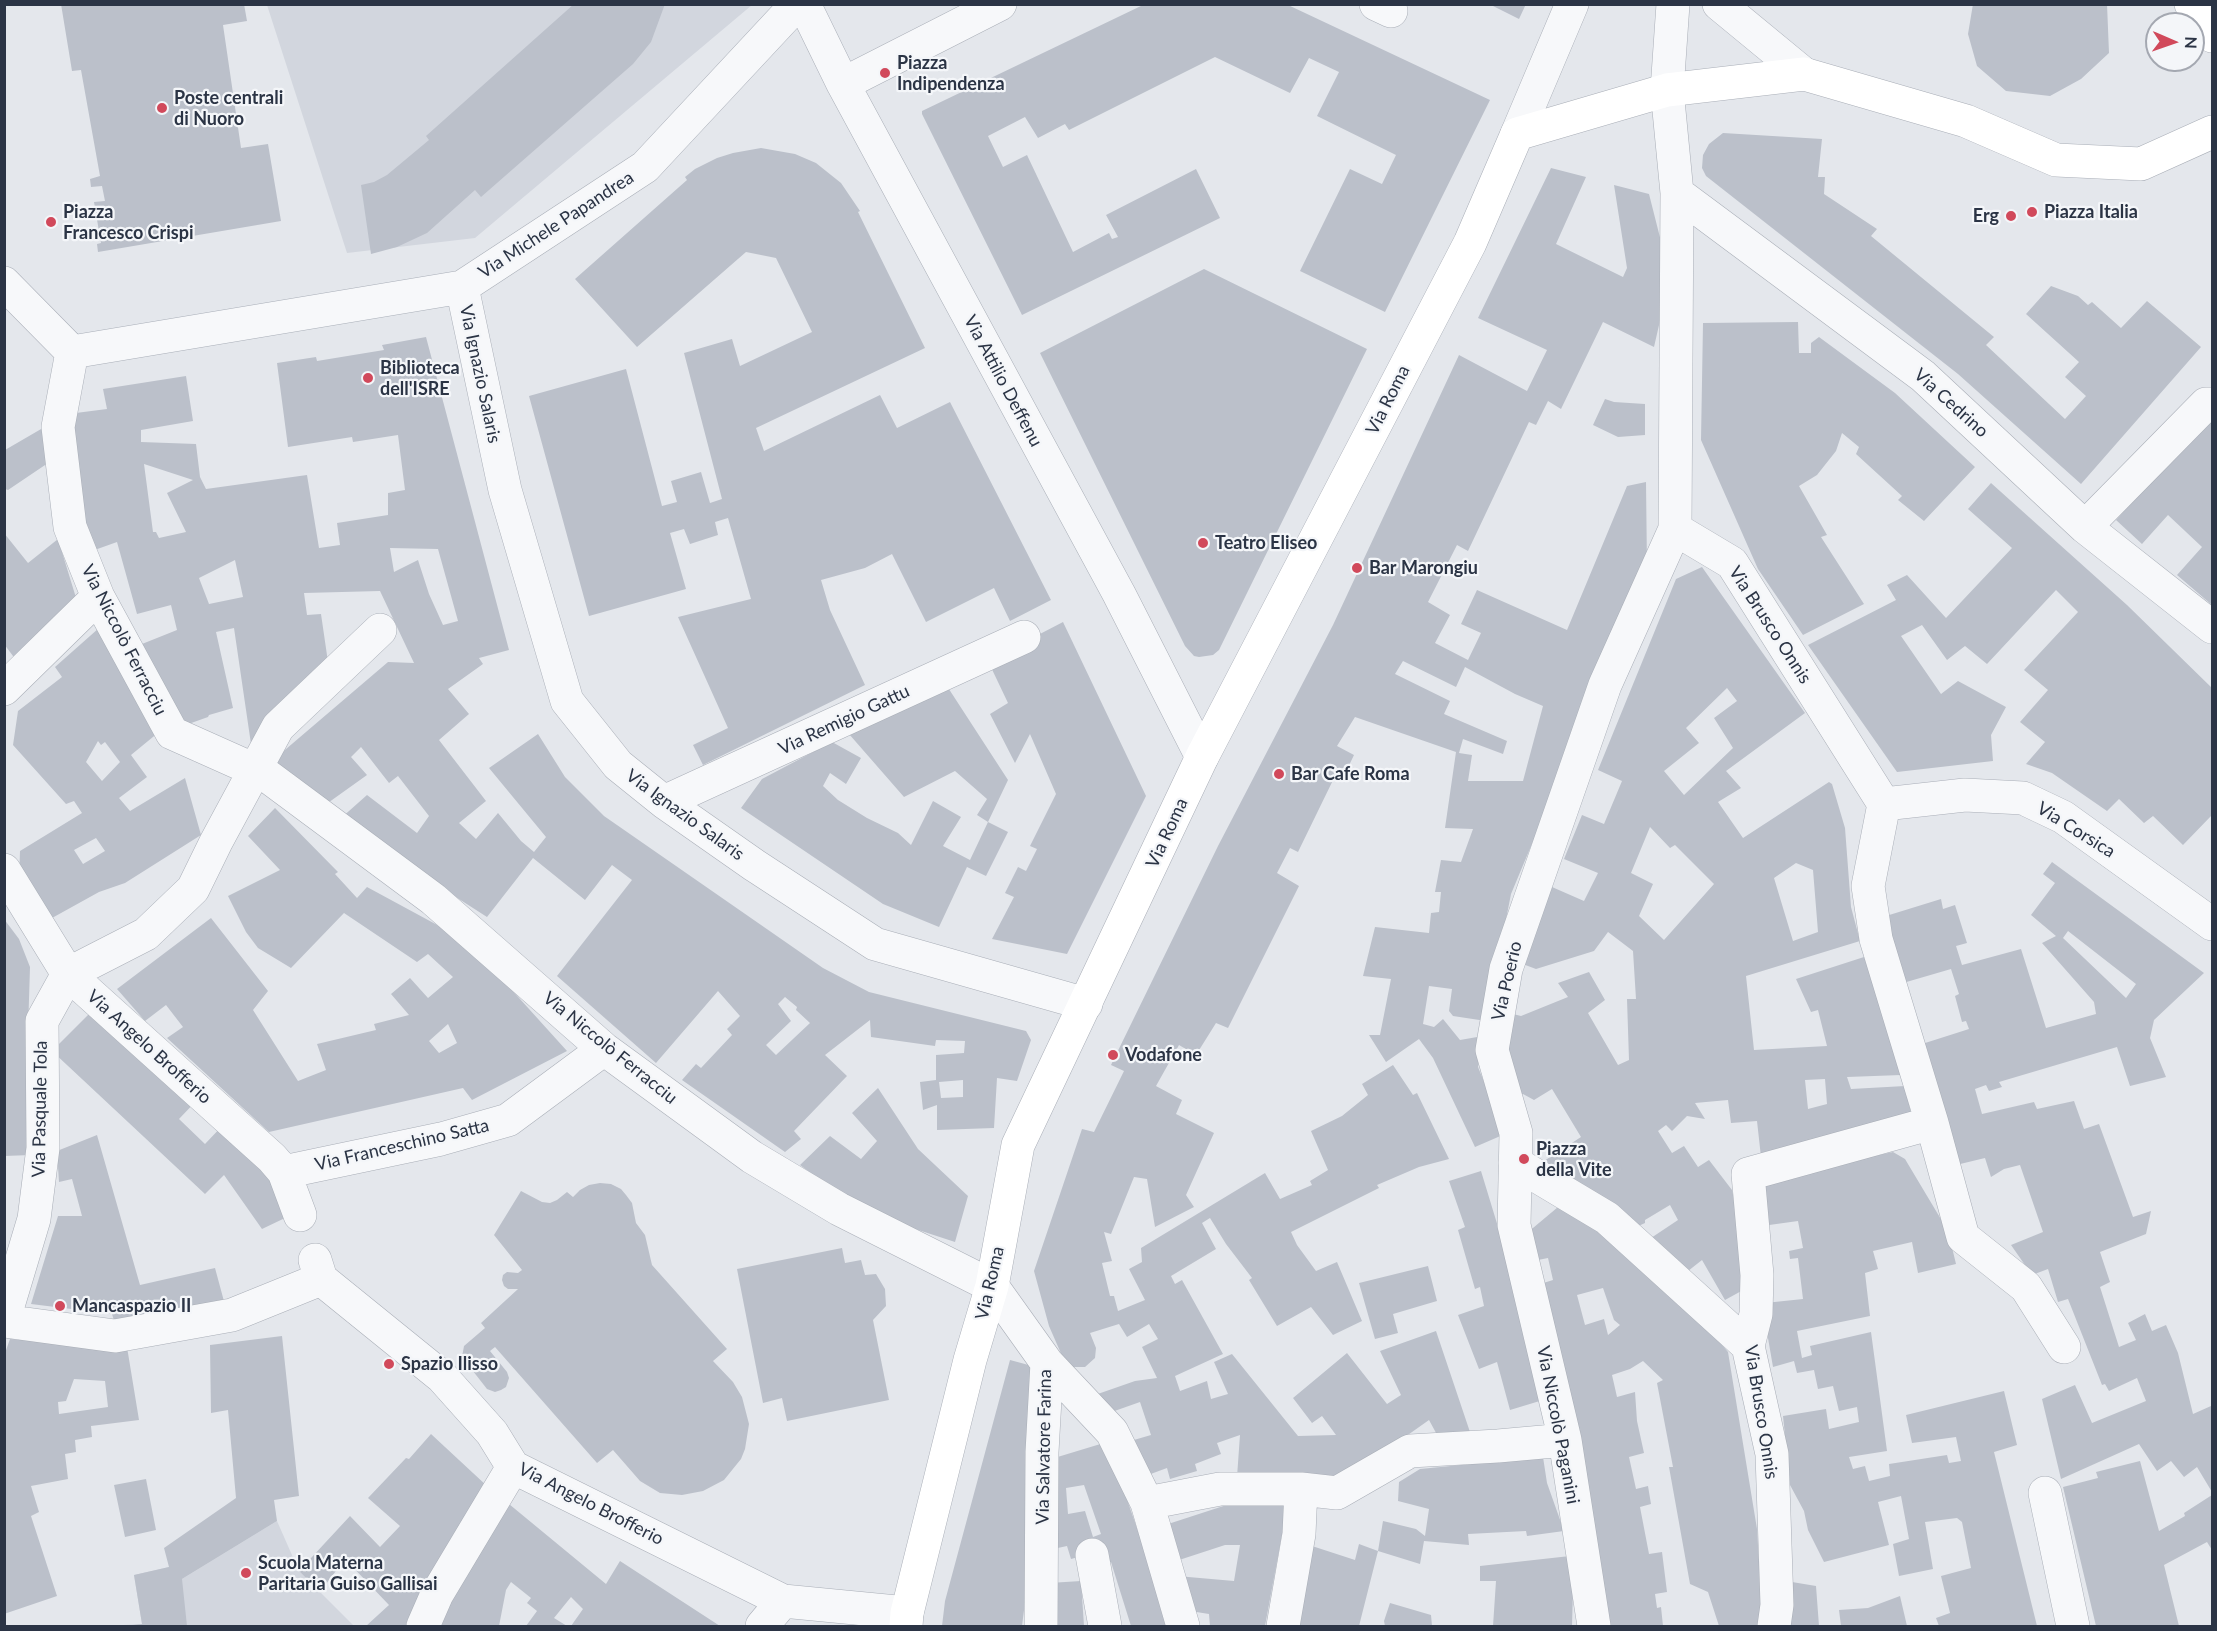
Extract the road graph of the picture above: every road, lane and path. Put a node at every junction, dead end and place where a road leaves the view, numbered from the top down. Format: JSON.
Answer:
{"nodes":[{"id":1,"x":797,"y":4,"type":"edge"},
{"id":2,"x":804,"y":4,"type":"edge"},
{"id":3,"x":999,"y":4,"type":"edge"},
{"id":4,"x":1572,"y":4,"type":"edge"},
{"id":5,"x":1673,"y":4,"type":"edge"},
{"id":6,"x":1719,"y":4,"type":"edge"},
{"id":7,"x":2192,"y":4,"type":"edge"},
{"id":8,"x":2212,"y":36,"type":"edge"},
{"id":9,"x":1804,"y":74,"type":"junction"},
{"id":10,"x":843,"y":84,"type":"junction"},
{"id":11,"x":1667,"y":90,"type":"junction"},
{"id":12,"x":2212,"y":132,"type":"edge"},
{"id":13,"x":1517,"y":134,"type":"junction"},
{"id":14,"x":1677,"y":194,"type":"junction"},
{"id":15,"x":4,"y":283,"type":"edge"},
{"id":16,"x":462,"y":287,"type":"junction"},
{"id":17,"x":72,"y":352,"type":"junction"},
{"id":18,"x":2212,"y":404,"type":"edge"},
{"id":19,"x":2085,"y":527,"type":"junction"},
{"id":20,"x":1675,"y":529,"type":"junction"},
{"id":21,"x":99,"y":597,"type":"junction"},
{"id":22,"x":2212,"y":627,"type":"edge"},
{"id":23,"x":380,"y":630,"type":"dead end"},
{"id":24,"x":1024,"y":638,"type":"dead end"},
{"id":25,"x":4,"y":689,"type":"edge"},
{"id":26,"x":1202,"y":758,"type":"junction"},
{"id":27,"x":255,"y":771,"type":"junction"},
{"id":28,"x":664,"y":802,"type":"junction"},
{"id":29,"x":1884,"y":804,"type":"junction"},
{"id":30,"x":4,"y":858,"type":"edge"},
{"id":31,"x":5,"y":870,"type":"edge"},
{"id":32,"x":2212,"y":924,"type":"edge"},
{"id":33,"x":68,"y":974,"type":"junction"},
{"id":34,"x":1086,"y":1004,"type":"junction"},
{"id":35,"x":604,"y":1049,"type":"junction"},
{"id":36,"x":1932,"y":1123,"type":"junction"},
{"id":37,"x":1515,"y":1163,"type":"junction"},
{"id":38,"x":284,"y":1172,"type":"junction"},
{"id":39,"x":300,"y":1215,"type":"dead end"},
{"id":40,"x":992,"y":1286,"type":"junction"},
{"id":41,"x":4,"y":1320,"type":"edge"},
{"id":42,"x":1748,"y":1346,"type":"junction"},
{"id":43,"x":2064,"y":1347,"type":"dead end"},
{"id":44,"x":1047,"y":1363,"type":"junction"},
{"id":45,"x":1565,"y":1440,"type":"junction"},
{"id":46,"x":513,"y":1467,"type":"junction"},
{"id":47,"x":1300,"y":1489,"type":"junction"},
{"id":48,"x":2045,"y":1493,"type":"dead end"},
{"id":49,"x":1147,"y":1503,"type":"junction"},
{"id":50,"x":1092,"y":1554,"type":"dead end"},
{"id":51,"x":783,"y":1601,"type":"junction"},
{"id":52,"x":907,"y":1619,"type":"edge"},
{"id":53,"x":423,"y":1626,"type":"edge"},
{"id":54,"x":762,"y":1626,"type":"edge"},
{"id":55,"x":1041,"y":1626,"type":"edge"},
{"id":56,"x":1105,"y":1626,"type":"edge"},
{"id":57,"x":1183,"y":1626,"type":"edge"},
{"id":58,"x":1283,"y":1626,"type":"edge"},
{"id":59,"x":1594,"y":1626,"type":"edge"},
{"id":60,"x":1774,"y":1626,"type":"edge"},
{"id":61,"x":2073,"y":1626,"type":"edge"}],
"edges":[{"from":1,"to":16,"type":"street","name":"Via Michele Papandrea"},
{"from":2,"to":10,"type":"street","name":"Via Attilio Deffenu"},
{"from":3,"to":10,"type":"street"},
{"from":4,"to":13,"type":"street","name":"Via Roma"},
{"from":5,"to":11,"type":"street"},
{"from":6,"to":9,"type":"street"},
{"from":7,"to":8,"type":"street"},
{"from":9,"to":11,"type":"street"},
{"from":9,"to":12,"type":"street"},
{"from":10,"to":26,"type":"street","name":"Via Attilio Deffenu"},
{"from":11,"to":13,"type":"street"},
{"from":11,"to":14,"type":"street"},
{"from":13,"to":26,"type":"street","name":"Via Roma"},
{"from":14,"to":19,"type":"street","name":"Via Cedrino"},
{"from":14,"to":20,"type":"street"},
{"from":15,"to":17,"type":"street"},
{"from":16,"to":17,"type":"street","name":"Via Michele Papandrea"},
{"from":16,"to":28,"type":"street","name":"Via Ignazio Salaris"},
{"from":17,"to":21,"type":"street","name":"Via Niccolò Ferracciu"},
{"from":18,"to":19,"type":"street"},
{"from":19,"to":22,"type":"street","name":"Via Cedrino"},
{"from":20,"to":29,"type":"street","name":"Via Brusco Onnis"},
{"from":20,"to":37,"type":"street","name":"Via Poerio"},
{"from":21,"to":25,"type":"street"},
{"from":21,"to":27,"type":"street","name":"Via Niccolò Ferracciu"},
{"from":23,"to":27,"type":"street"},
{"from":24,"to":28,"type":"street","name":"Via Remigio Gattu"},
{"from":26,"to":34,"type":"street","name":"Via Roma"},
{"from":27,"to":33,"type":"street"},
{"from":27,"to":35,"type":"street","name":"Via Niccolò Ferracciu"},
{"from":28,"to":34,"type":"street","name":"Via Ignazio Salaris"},
{"from":29,"to":32,"type":"street","name":"Via Corsica"},
{"from":29,"to":36,"type":"street"},
{"from":30,"to":31,"type":"street"},
{"from":31,"to":33,"type":"street","name":"Via Angelo Brofferio"},
{"from":33,"to":38,"type":"street","name":"Via Angelo Brofferio"},
{"from":33,"to":41,"type":"street","name":"Via Pasquale Tola"},
{"from":34,"to":40,"type":"street","name":"Via Roma"},
{"from":35,"to":38,"type":"street","name":"Via Franceschino Satta"},
{"from":35,"to":40,"type":"street","name":"Via Niccolò Ferracciu"},
{"from":36,"to":42,"type":"street","name":"Via Brusco Onnis"},
{"from":36,"to":43,"type":"street"},
{"from":37,"to":42,"type":"street"},
{"from":37,"to":45,"type":"street","name":"Via Niccolò Paganini"},
{"from":38,"to":39,"type":"street","name":"Via Angelo Brofferio"},
{"from":40,"to":44,"type":"street","name":"Via Salvatore Farina"},
{"from":40,"to":52,"type":"street","name":"Via Roma"},
{"from":41,"to":46,"type":"street","name":"Via Angelo Brofferio"},
{"from":42,"to":60,"type":"street","name":"Via Brusco Onnis"},
{"from":44,"to":49,"type":"street"},
{"from":44,"to":55,"type":"street","name":"Via Salvatore Farina"},
{"from":45,"to":47,"type":"street"},
{"from":45,"to":59,"type":"street","name":"Via Niccolò Paganini"},
{"from":46,"to":51,"type":"street","name":"Via Angelo Brofferio"},
{"from":46,"to":53,"type":"street"},
{"from":47,"to":49,"type":"street"},
{"from":47,"to":58,"type":"street"},
{"from":48,"to":61,"type":"street"},
{"from":49,"to":57,"type":"street"},
{"from":50,"to":56,"type":"street"},
{"from":51,"to":52,"type":"street","name":"Via Angelo Brofferio"},
{"from":51,"to":54,"type":"street"}]}
